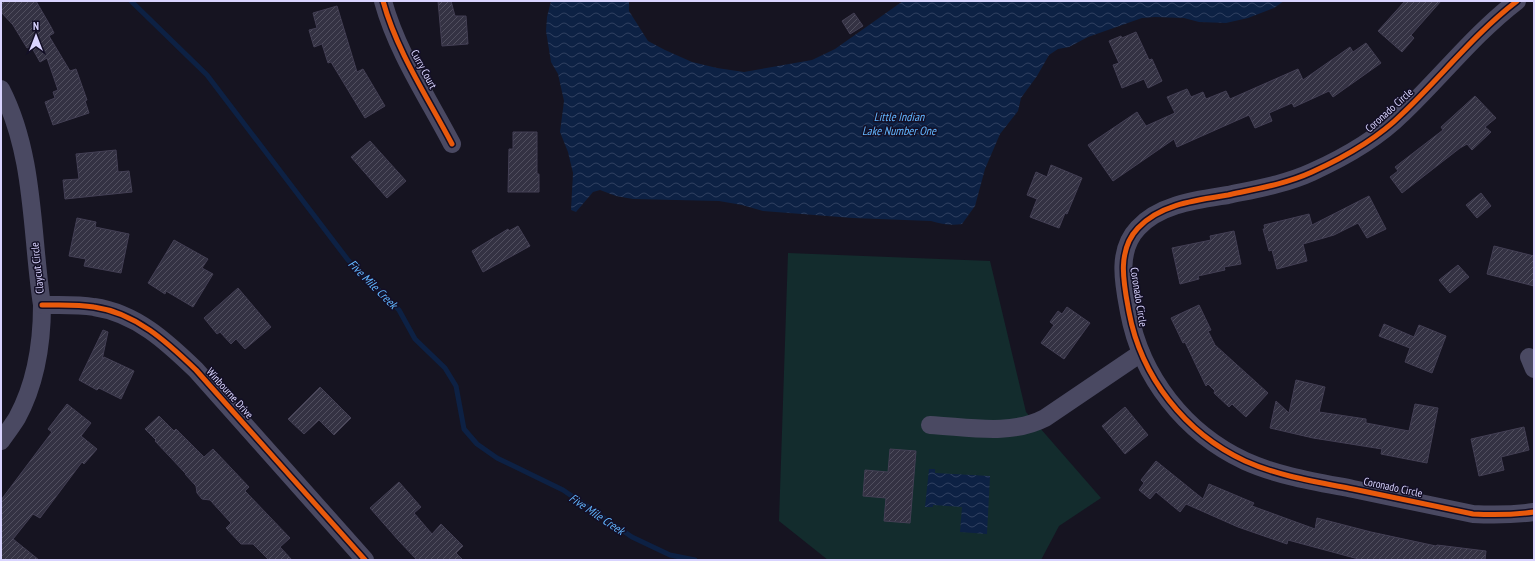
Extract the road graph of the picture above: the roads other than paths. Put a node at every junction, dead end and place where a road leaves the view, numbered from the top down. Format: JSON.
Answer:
{"nodes":[{"id":1,"x":383,"y":1,"type":"edge"},
{"id":2,"x":1517,"y":1,"type":"edge"},
{"id":3,"x":1,"y":89,"type":"edge"},
{"id":4,"x":452,"y":144,"type":"dead end"},
{"id":5,"x":42,"y":305,"type":"junction"},
{"id":6,"x":1141,"y":353,"type":"junction"},
{"id":7,"x":930,"y":425,"type":"dead end"},
{"id":8,"x":1,"y":441,"type":"edge"},
{"id":9,"x":1534,"y":512,"type":"edge"},
{"id":10,"x":365,"y":560,"type":"edge"}],
"edges":[{"from":1,"to":4,"type":"street","name":"Curry Court"},
{"from":2,"to":6,"type":"street","name":"Coronado Circle"},
{"from":3,"to":5,"type":"street","name":"Claycut Circle"},
{"from":5,"to":8,"type":"street","name":"Claycut Circle"},
{"from":5,"to":10,"type":"street","name":"Winbourne Drive"},
{"from":6,"to":7,"type":"street"},
{"from":6,"to":9,"type":"street","name":"Coronado Circle"}]}
